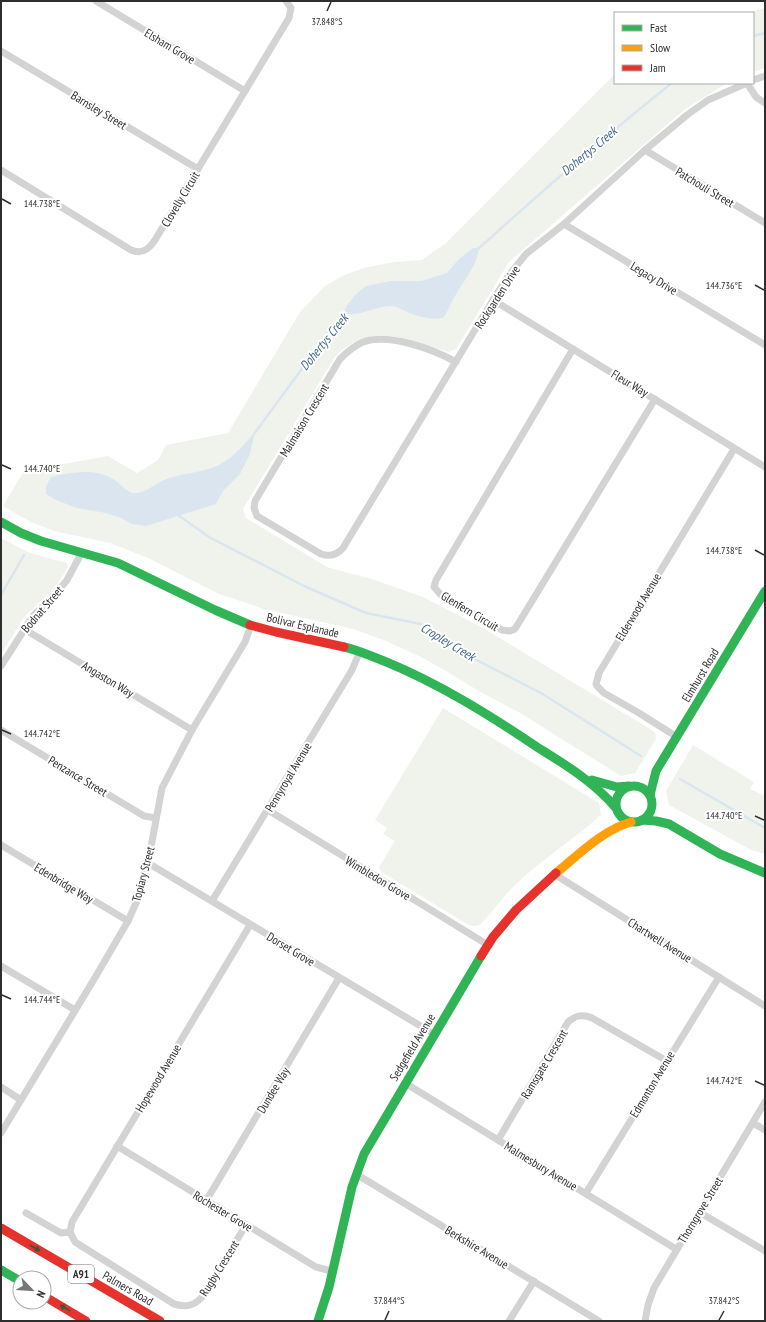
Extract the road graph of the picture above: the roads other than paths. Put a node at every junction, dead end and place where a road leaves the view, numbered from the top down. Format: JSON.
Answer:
{"nodes":[{"id":1,"x":96,"y":1,"type":"edge"},
{"id":2,"x":286,"y":1,"type":"edge"},
{"id":3,"x":1,"y":50,"type":"edge"},
{"id":4,"x":765,"y":76,"type":"edge"},
{"id":5,"x":754,"y":80,"type":"edge"},
{"id":6,"x":745,"y":84,"type":"edge"},
{"id":7,"x":748,"y":84,"type":"edge"},
{"id":8,"x":245,"y":91,"type":"junction"},
{"id":9,"x":765,"y":103,"type":"edge"},
{"id":10,"x":645,"y":150,"type":"junction"},
{"id":11,"x":198,"y":169,"type":"junction"},
{"id":12,"x":1,"y":170,"type":"edge"},
{"id":13,"x":765,"y":223,"type":"edge"},
{"id":14,"x":564,"y":224,"type":"junction"},
{"id":15,"x":493,"y":300,"type":"junction"},
{"id":16,"x":765,"y":345,"type":"edge"},
{"id":17,"x":573,"y":349,"type":"junction"},
{"id":18,"x":456,"y":362,"type":"junction"},
{"id":19,"x":655,"y":399,"type":"junction"},
{"id":20,"x":734,"y":449,"type":"junction"},
{"id":21,"x":765,"y":467,"type":"edge"},
{"id":22,"x":1,"y":522,"type":"edge"},
{"id":23,"x":82,"y":552,"type":"junction"},
{"id":24,"x":332,"y":555,"type":"joint"},
{"id":25,"x":765,"y":591,"type":"edge"},
{"id":26,"x":250,"y":625,"type":"junction"},
{"id":27,"x":24,"y":629,"type":"junction"},
{"id":28,"x":360,"y":651,"type":"junction"},
{"id":29,"x":1,"y":666,"type":"edge"},
{"id":30,"x":1,"y":730,"type":"edge"},
{"id":31,"x":192,"y":730,"type":"junction"},
{"id":32,"x":677,"y":737,"type":"junction"},
{"id":33,"x":656,"y":771,"type":"junction"},
{"id":34,"x":586,"y":778,"type":"junction"},
{"id":35,"x":632,"y":786,"type":"junction"},
{"id":36,"x":651,"y":798,"type":"junction"},
{"id":37,"x":617,"y":809,"type":"junction"},
{"id":38,"x":268,"y":810,"type":"junction"},
{"id":39,"x":156,"y":818,"type":"junction"},
{"id":40,"x":642,"y":820,"type":"junction"},
{"id":41,"x":631,"y":822,"type":"junction"},
{"id":42,"x":669,"y":824,"type":"junction"},
{"id":43,"x":606,"y":834,"type":"junction"},
{"id":44,"x":1,"y":845,"type":"edge"},
{"id":45,"x":148,"y":863,"type":"junction"},
{"id":46,"x":765,"y":873,"type":"edge"},
{"id":47,"x":554,"y":874,"type":"junction"},
{"id":48,"x":212,"y":901,"type":"junction"},
{"id":49,"x":128,"y":922,"type":"junction"},
{"id":50,"x":250,"y":925,"type":"junction"},
{"id":51,"x":488,"y":945,"type":"junction"},
{"id":52,"x":1,"y":966,"type":"edge"},
{"id":53,"x":719,"y":976,"type":"junction"},
{"id":54,"x":340,"y":978,"type":"junction"},
{"id":55,"x":765,"y":1006,"type":"edge"},
{"id":56,"x":74,"y":1010,"type":"junction"},
{"id":57,"x":434,"y":1034,"type":"junction"},
{"id":58,"x":667,"y":1061,"type":"junction"},
{"id":59,"x":405,"y":1083,"type":"junction"},
{"id":60,"x":1,"y":1087,"type":"edge"},
{"id":61,"x":21,"y":1100,"type":"junction"},
{"id":62,"x":765,"y":1102,"type":"edge"},
{"id":63,"x":753,"y":1123,"type":"junction"},
{"id":64,"x":765,"y":1130,"type":"edge"},
{"id":65,"x":1,"y":1133,"type":"edge"},
{"id":66,"x":498,"y":1140,"type":"junction"},
{"id":67,"x":117,"y":1146,"type":"junction"},
{"id":68,"x":356,"y":1174,"type":"junction"},
{"id":69,"x":586,"y":1193,"type":"junction"},
{"id":70,"x":206,"y":1201,"type":"junction"},
{"id":71,"x":699,"y":1212,"type":"junction"},
{"id":72,"x":26,"y":1213,"type":"dead end"},
{"id":73,"x":246,"y":1225,"type":"junction"},
{"id":74,"x":1,"y":1228,"type":"edge"},
{"id":75,"x":70,"y":1232,"type":"junction"},
{"id":76,"x":676,"y":1249,"type":"junction"},
{"id":77,"x":765,"y":1251,"type":"edge"},
{"id":78,"x":1,"y":1270,"type":"edge"},
{"id":79,"x":331,"y":1271,"type":"junction"},
{"id":80,"x":12,"y":1276,"type":"edge"},
{"id":81,"x":534,"y":1281,"type":"junction"},
{"id":82,"x":52,"y":1301,"type":"edge"},
{"id":83,"x":86,"y":1321,"type":"edge"},
{"id":84,"x":160,"y":1321,"type":"edge"},
{"id":85,"x":318,"y":1321,"type":"edge"},
{"id":86,"x":509,"y":1321,"type":"edge"},
{"id":87,"x":599,"y":1321,"type":"edge"},
{"id":88,"x":645,"y":1321,"type":"edge"}],
"edges":[{"from":1,"to":8,"type":"street","name":"Elsham Grove"},
{"from":2,"to":8,"type":"street","name":"Clovelly Circuit"},
{"from":3,"to":11,"type":"street","name":"Barnsley Street"},
{"from":4,"to":5,"type":"street"},
{"from":6,"to":10,"type":"street","name":"Rockgarden Drive"},
{"from":7,"to":9,"type":"street"},
{"from":8,"to":11,"type":"street","name":"Clovelly Circuit"},
{"from":10,"to":13,"type":"street","name":"Patchouli Street"},
{"from":10,"to":14,"type":"street","name":"Rockgarden Drive"},
{"from":11,"to":12,"type":"street","name":"Clovelly Circuit"},
{"from":14,"to":15,"type":"street","name":"Rockgarden Drive"},
{"from":14,"to":16,"type":"street","name":"Legacy Drive"},
{"from":15,"to":17,"type":"street","name":"Fleur Way"},
{"from":15,"to":18,"type":"street","name":"Rockgarden Drive"},
{"from":17,"to":19,"type":"street","name":"Fleur Way"},
{"from":17,"to":19,"type":"street","name":"Glenfern Circuit"},
{"from":18,"to":24,"type":"street","name":"Rockgarden Drive"},
{"from":18,"to":24,"type":"street","name":"Malmaison Crescent"},
{"from":19,"to":20,"type":"street","name":"Fleur Way"},
{"from":20,"to":21,"type":"street","name":"Fleur Way"},
{"from":20,"to":32,"type":"street","name":"Elderwood Avenue"},
{"from":22,"to":23,"type":"main road","name":"Bolivar Esplanade"},
{"from":23,"to":26,"type":"main road","name":"Bolivar Esplanade"},
{"from":23,"to":27,"type":"street","name":"Bodnat Street"},
{"from":25,"to":32,"type":"main road","name":"Elmhurst Road"},
{"from":26,"to":28,"type":"main road","name":"Bolivar Esplanade"},
{"from":26,"to":31,"type":"street","name":"Topiary Street"},
{"from":27,"to":29,"type":"street","name":"Bodnat Street"},
{"from":27,"to":31,"type":"street","name":"Angaston Way"},
{"from":28,"to":34,"type":"main road","name":"Bolivar Esplanade"},
{"from":28,"to":38,"type":"street","name":"Pennyroyal Avenue"},
{"from":30,"to":39,"type":"street","name":"Penzance Street"},
{"from":31,"to":39,"type":"street","name":"Topiary Street"},
{"from":32,"to":33,"type":"main road","name":"Elmhurst Road"},
{"from":33,"to":35,"type":"main road","name":"Elmhurst Road"},
{"from":33,"to":36,"type":"main road","name":"Elmhurst Road"},
{"from":34,"to":35,"type":"main road","name":"Bolivar Esplanade"},
{"from":34,"to":37,"type":"main road","name":"Bolivar Esplanade"},
{"from":35,"to":36,"type":"main road"},
{"from":35,"to":37,"type":"main road"},
{"from":36,"to":40,"type":"main road"},
{"from":36,"to":42,"type":"main road"},
{"from":37,"to":41,"type":"main road"},
{"from":37,"to":43,"type":"main road","name":"Sedgefield Avenue"},
{"from":38,"to":48,"type":"street","name":"Pennyroyal Avenue"},
{"from":38,"to":51,"type":"street","name":"Wimbledon Grove"},
{"from":39,"to":45,"type":"street","name":"Topiary Street"},
{"from":40,"to":41,"type":"main road"},
{"from":40,"to":42,"type":"main road"},
{"from":41,"to":43,"type":"main road","name":"Sedgefield Avenue"},
{"from":42,"to":46,"type":"main road"},
{"from":43,"to":47,"type":"main road","name":"Sedgefield Avenue"},
{"from":44,"to":49,"type":"street","name":"Edenbridge Way"},
{"from":45,"to":48,"type":"street","name":"Dorset Grove"},
{"from":45,"to":49,"type":"street","name":"Topiary Street"},
{"from":47,"to":51,"type":"main road","name":"Sedgefield Avenue"},
{"from":47,"to":53,"type":"street","name":"Chartwell Avenue"},
{"from":48,"to":50,"type":"street","name":"Dorset Grove"},
{"from":49,"to":56,"type":"street","name":"Topiary Street"},
{"from":50,"to":54,"type":"street","name":"Dorset Grove"},
{"from":50,"to":67,"type":"street","name":"Hopewood Avenue"},
{"from":51,"to":57,"type":"main road","name":"Sedgefield Avenue"},
{"from":52,"to":56,"type":"street"},
{"from":53,"to":55,"type":"street","name":"Chartwell Avenue"},
{"from":53,"to":58,"type":"street","name":"Edmonton Avenue"},
{"from":54,"to":57,"type":"street","name":"Dorset Grove"},
{"from":54,"to":70,"type":"street","name":"Dundee Way"},
{"from":56,"to":61,"type":"street","name":"Topiary Street"},
{"from":57,"to":59,"type":"main road","name":"Sedgefield Avenue"},
{"from":58,"to":66,"type":"street","name":"Ramsgate Crescent"},
{"from":58,"to":69,"type":"street","name":"Edmonton Avenue"},
{"from":59,"to":66,"type":"street","name":"Malmesbury Avenue"},
{"from":59,"to":68,"type":"main road","name":"Sedgefield Avenue"},
{"from":60,"to":61,"type":"street"},
{"from":61,"to":65,"type":"street","name":"Topiary Street"},
{"from":62,"to":63,"type":"street","name":"Thorngrove Street"},
{"from":63,"to":64,"type":"street"},
{"from":63,"to":71,"type":"street","name":"Thorngrove Street"},
{"from":66,"to":69,"type":"street","name":"Malmesbury Avenue"},
{"from":67,"to":70,"type":"street","name":"Rochester Grove"},
{"from":67,"to":75,"type":"street","name":"Hopewood Avenue"},
{"from":68,"to":79,"type":"main road","name":"Sedgefield Avenue"},
{"from":68,"to":81,"type":"street","name":"Berkshire Avenue"},
{"from":69,"to":76,"type":"street","name":"Malmesbury Avenue"},
{"from":70,"to":73,"type":"street","name":"Rochester Grove"},
{"from":71,"to":76,"type":"street","name":"Thorngrove Street"},
{"from":71,"to":77,"type":"street"},
{"from":72,"to":75,"type":"street"},
{"from":73,"to":75,"type":"street","name":"Rugby Crescent"},
{"from":73,"to":79,"type":"street","name":"Rochester Grove"},
{"from":74,"to":84,"type":"main road","name":"Palmers Road","number":"A91","one_way":true},
{"from":76,"to":88,"type":"street","name":"Thorngrove Street"},
{"from":78,"to":80,"type":"main road"},
{"from":79,"to":85,"type":"main road","name":"Sedgefield Avenue"},
{"from":81,"to":86,"type":"street"},
{"from":81,"to":87,"type":"street","name":"Berkshire Avenue"},
{"from":83,"to":82,"type":"main road","one_way":true}]}
